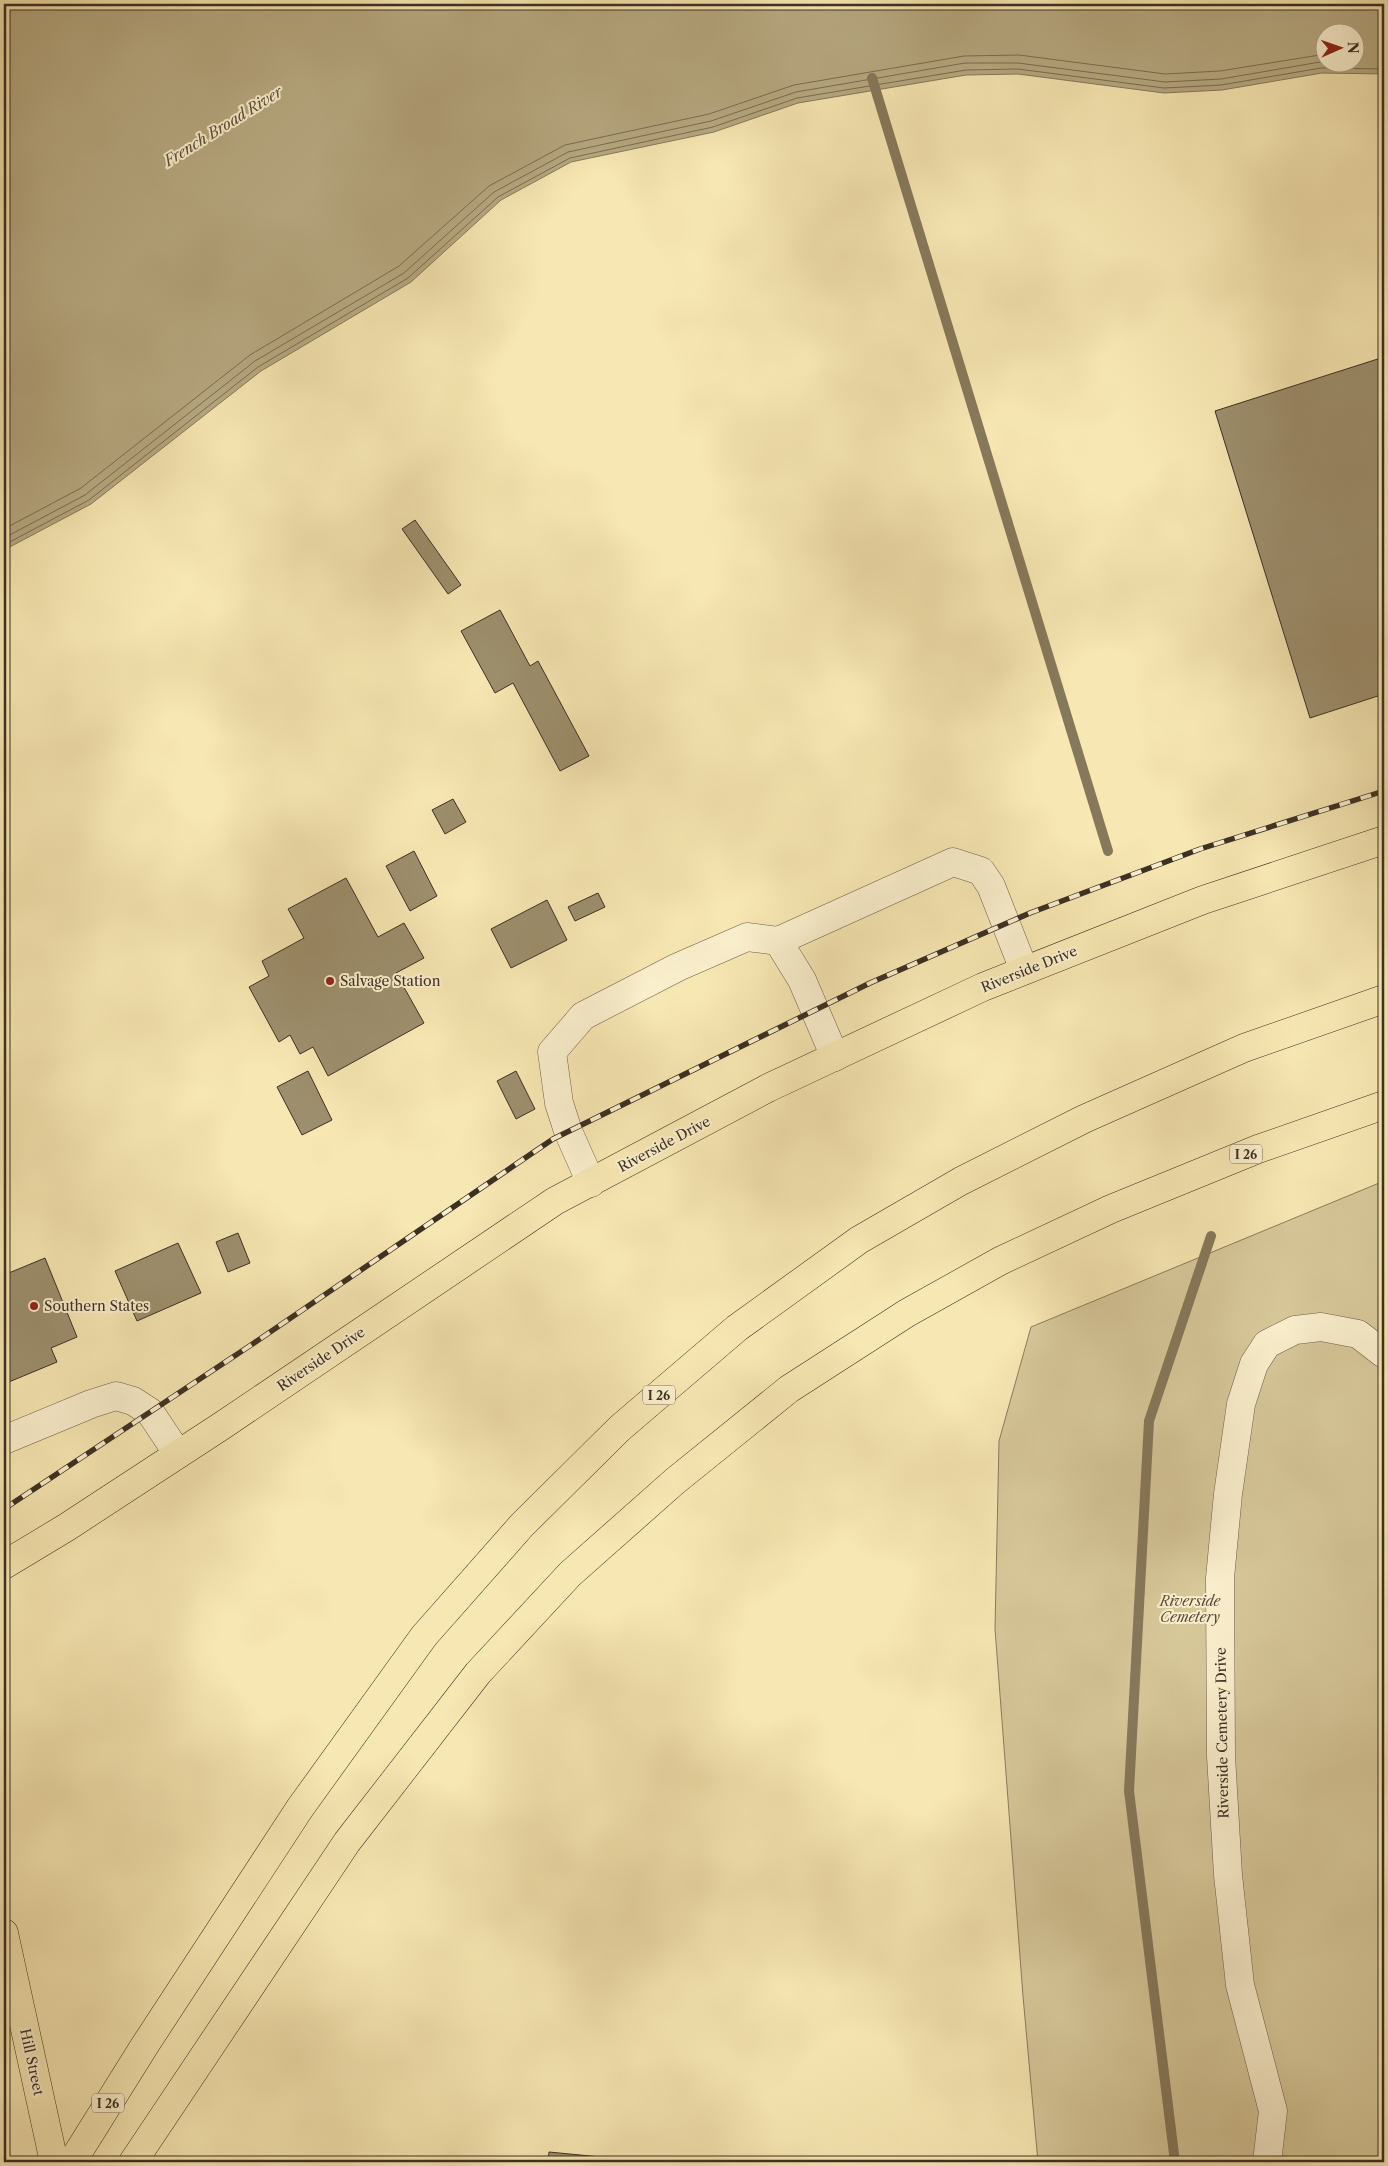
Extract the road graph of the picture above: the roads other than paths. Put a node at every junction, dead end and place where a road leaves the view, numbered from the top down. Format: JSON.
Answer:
{"nodes":[{"id":1,"x":1384,"y":840,"type":"edge"},
{"id":2,"x":778,"y":942,"type":"junction"},
{"id":3,"x":1024,"y":970,"type":"junction"},
{"id":4,"x":1384,"y":1000,"type":"edge"},
{"id":5,"x":835,"y":1057,"type":"junction"},
{"id":6,"x":1384,"y":1105,"type":"edge"},
{"id":7,"x":591,"y":1183,"type":"junction"},
{"id":8,"x":1384,"y":1354,"type":"edge"},
{"id":9,"x":4,"y":1440,"type":"edge"},
{"id":10,"x":178,"y":1454,"type":"junction"},
{"id":11,"x":4,"y":1565,"type":"edge"},
{"id":12,"x":4,"y":1933,"type":"edge"},
{"id":13,"x":54,"y":2162,"type":"edge"},
{"id":14,"x":72,"y":2162,"type":"edge"},
{"id":15,"x":133,"y":2162,"type":"edge"},
{"id":16,"x":1267,"y":2162,"type":"edge"}],
"edges":[{"from":1,"to":3,"type":"main road","name":"Riverside Drive"},
{"from":2,"to":3,"type":"lane"},
{"from":2,"to":5,"type":"lane"},
{"from":2,"to":7,"type":"lane"},
{"from":3,"to":5,"type":"main road","name":"Riverside Drive"},
{"from":4,"to":14,"type":"main road","number":"I 26"},
{"from":5,"to":7,"type":"main road","name":"Riverside Drive"},
{"from":6,"to":15,"type":"main road","number":"I 26"},
{"from":7,"to":10,"type":"main road","name":"Riverside Drive"},
{"from":8,"to":16,"type":"lane","name":"Riverside Cemetery Drive"},
{"from":9,"to":10,"type":"lane"},
{"from":10,"to":11,"type":"main road","name":"Riverside Drive"},
{"from":12,"to":13,"type":"main road","name":"Hill Street"}]}
